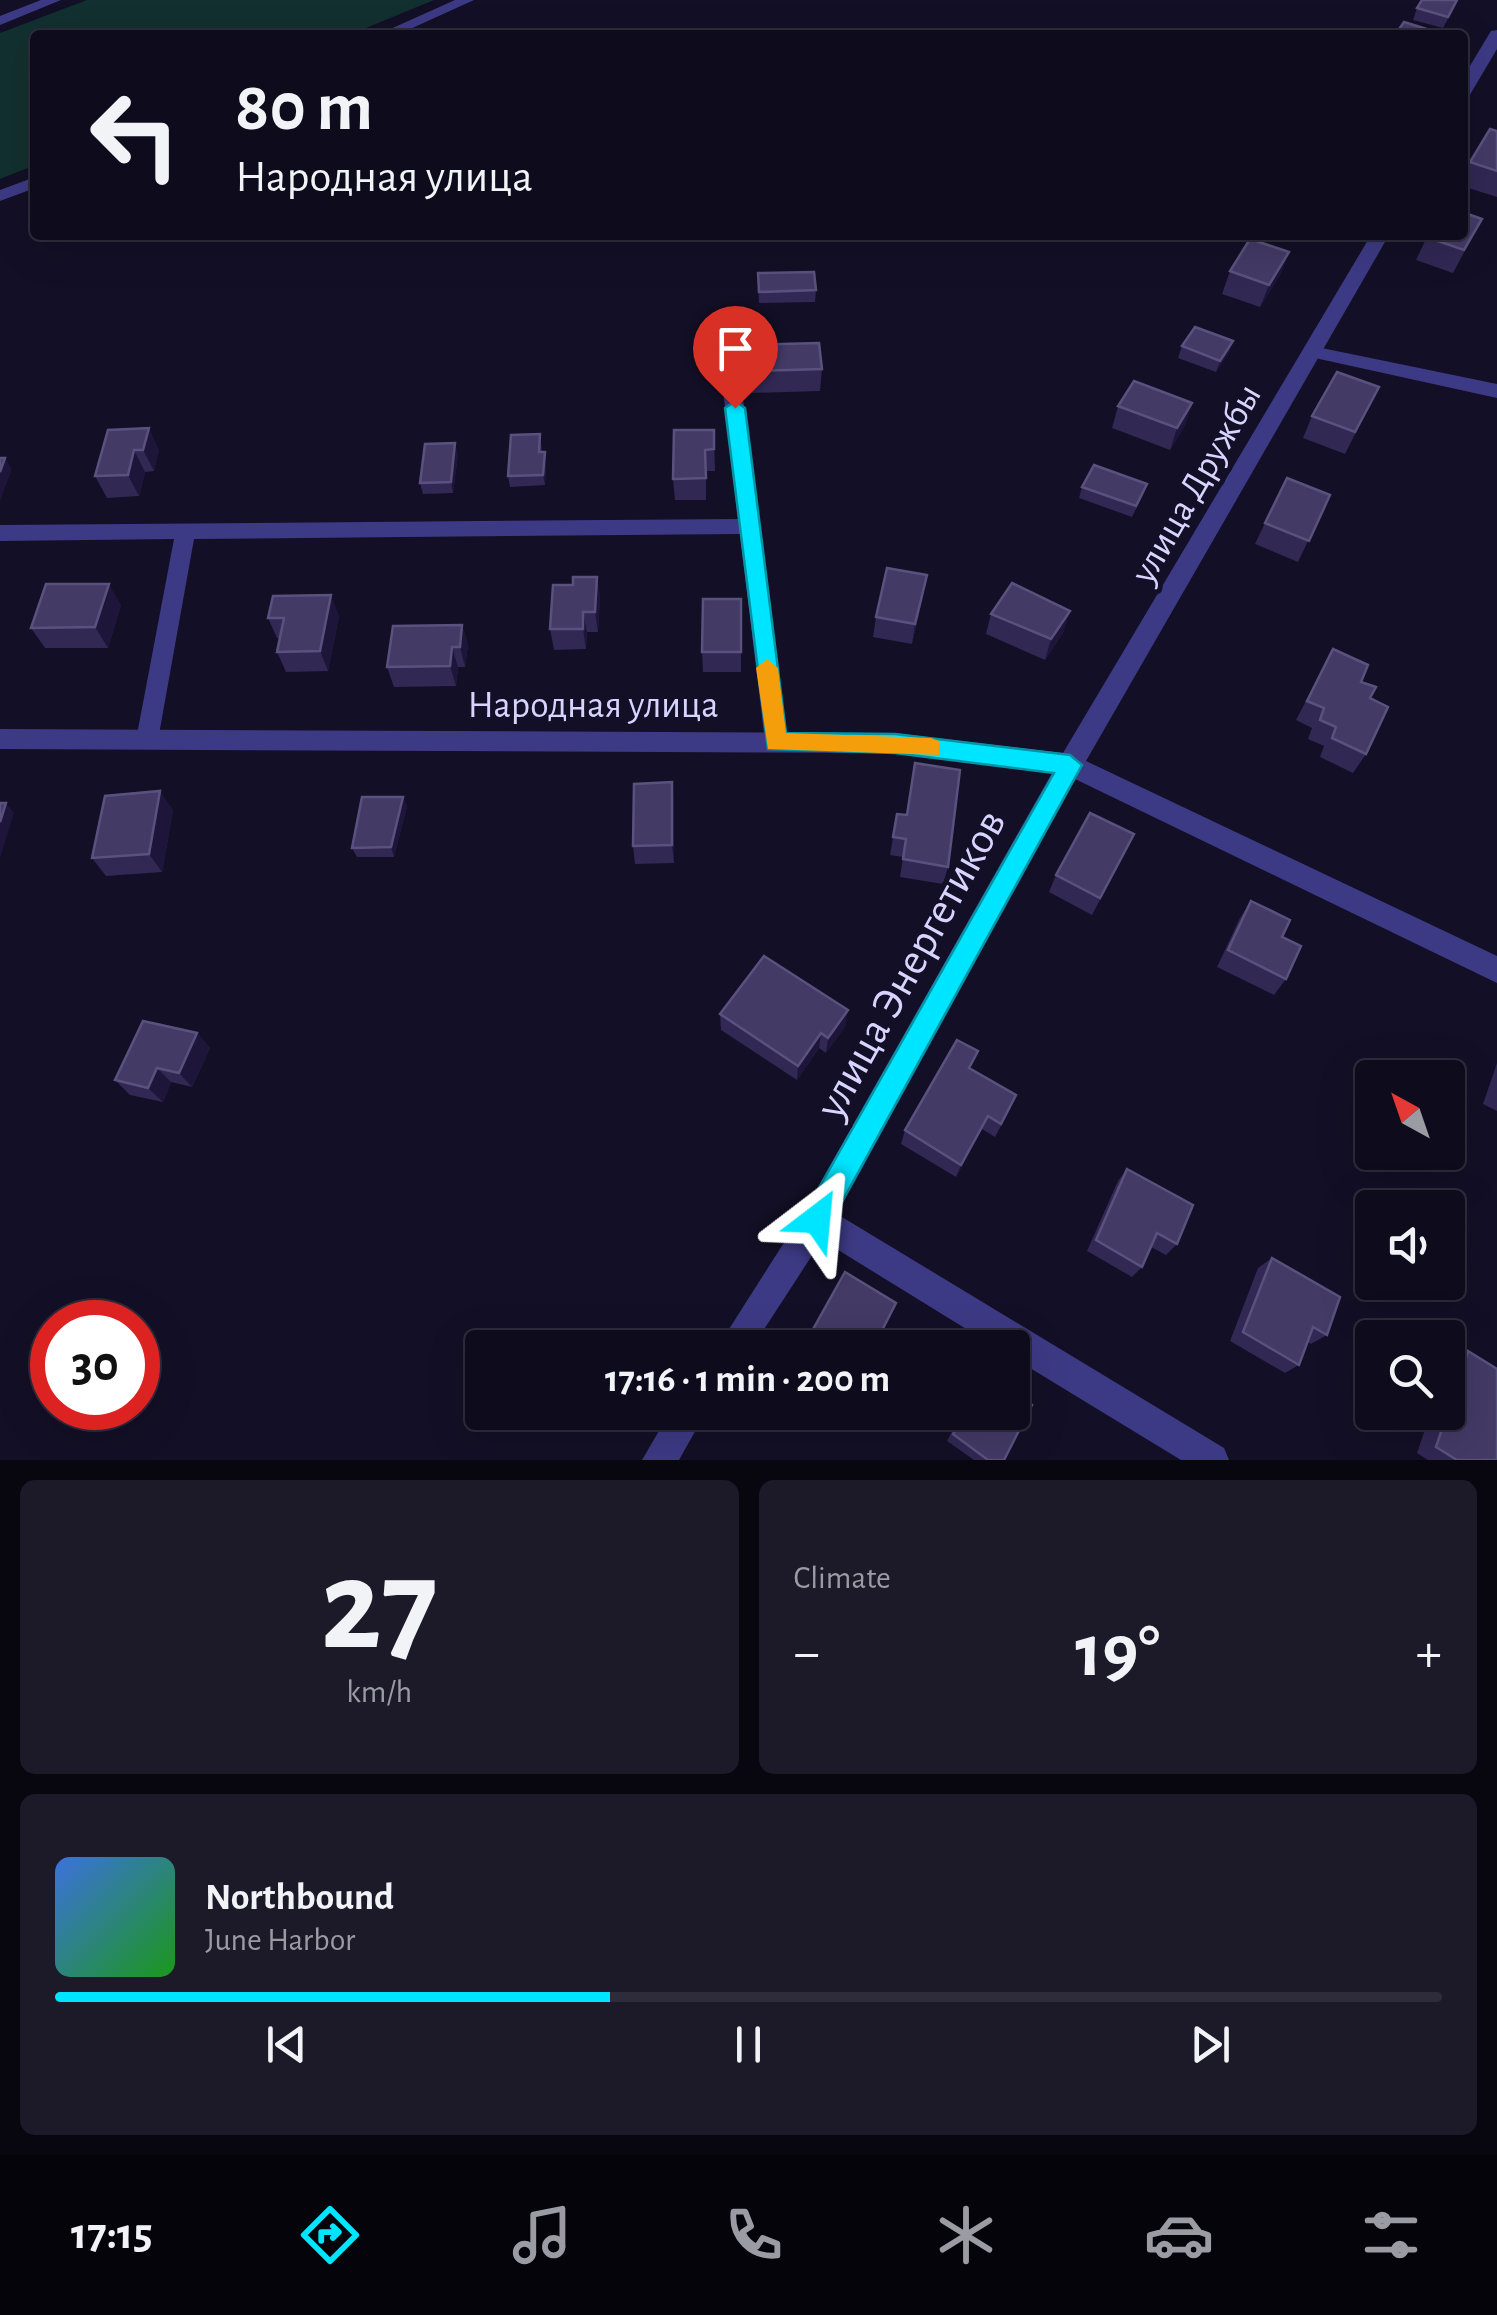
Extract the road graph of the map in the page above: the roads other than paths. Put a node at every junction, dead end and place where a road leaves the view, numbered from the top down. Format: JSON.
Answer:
{"nodes":[{"id":1,"x":54,"y":0,"type":"edge"},
{"id":2,"x":467,"y":0,"type":"edge"},
{"id":3,"x":0,"y":21,"type":"edge"},
{"id":4,"x":396,"y":30,"type":"edge"},
{"id":5,"x":1497,"y":35,"type":"edge"},
{"id":6,"x":1468,"y":84,"type":"edge"},
{"id":7,"x":30,"y":184,"type":"edge"},
{"id":8,"x":0,"y":196,"type":"edge"},
{"id":9,"x":1377,"y":240,"type":"edge"},
{"id":10,"x":725,"y":329,"type":"dead end"},
{"id":11,"x":1312,"y":352,"type":"junction"},
{"id":12,"x":1497,"y":391,"type":"edge"},
{"id":13,"x":750,"y":526,"type":"junction"},
{"id":14,"x":185,"y":532,"type":"junction"},
{"id":15,"x":0,"y":533,"type":"edge"},
{"id":16,"x":0,"y":739,"type":"edge"},
{"id":17,"x":147,"y":740,"type":"junction"},
{"id":18,"x":776,"y":742,"type":"junction"},
{"id":19,"x":1070,"y":765,"type":"junction"},
{"id":20,"x":1497,"y":970,"type":"edge"},
{"id":21,"x":817,"y":1219,"type":"junction"},
{"id":22,"x":745,"y":1330,"type":"edge"},
{"id":23,"x":678,"y":1430,"type":"edge"},
{"id":24,"x":659,"y":1460,"type":"edge"},
{"id":25,"x":1212,"y":1460,"type":"edge"}],
"edges":[{"from":1,"to":3,"type":"lane"},
{"from":2,"to":4,"type":"lane"},
{"from":5,"to":6,"type":"street"},
{"from":7,"to":8,"type":"lane"},
{"from":9,"to":11,"type":"street","name":"улица Дружбы"},
{"from":10,"to":13,"type":"lane"},
{"from":11,"to":12,"type":"lane"},
{"from":11,"to":19,"type":"street","name":"улица Дружбы"},
{"from":13,"to":14,"type":"lane"},
{"from":13,"to":18,"type":"lane"},
{"from":14,"to":15,"type":"lane"},
{"from":14,"to":17,"type":"lane"},
{"from":16,"to":17,"type":"street","name":"Народная улица"},
{"from":17,"to":18,"type":"street","name":"Народная улица"},
{"from":18,"to":19,"type":"street","name":"Народная улица"},
{"from":19,"to":20,"type":"street","name":"Народная улица"},
{"from":19,"to":21,"type":"street","name":"улица Энергетиков"},
{"from":21,"to":22,"type":"street","name":"улица Энергетиков"},
{"from":21,"to":25,"type":"street"},
{"from":23,"to":24,"type":"street"}]}
